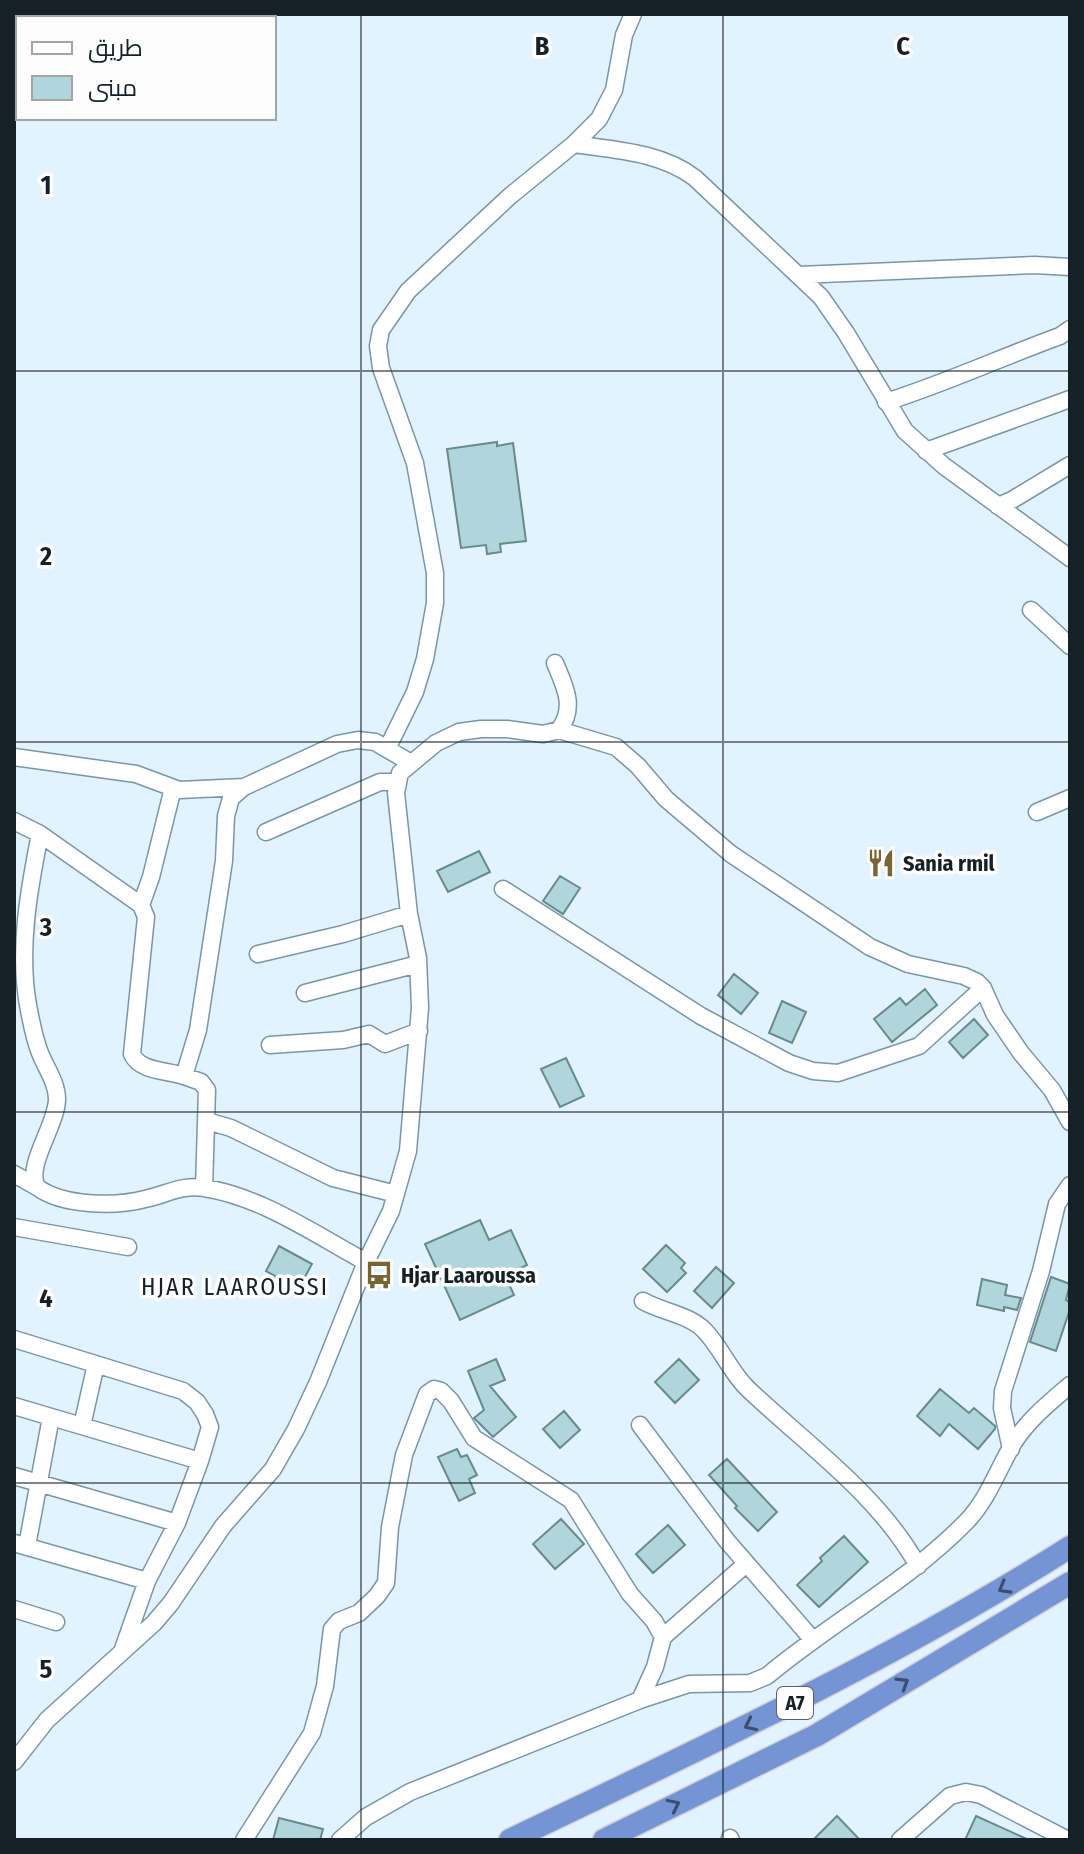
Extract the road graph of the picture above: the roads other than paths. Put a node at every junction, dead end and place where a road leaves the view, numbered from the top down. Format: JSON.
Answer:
{"nodes":[{"id":1,"x":633,"y":14,"type":"edge"},
{"id":2,"x":574,"y":144,"type":"junction"},
{"id":3,"x":1070,"y":267,"type":"edge"},
{"id":4,"x":799,"y":275,"type":"junction"},
{"id":5,"x":1070,"y":329,"type":"edge"},
{"id":6,"x":1070,"y":399,"type":"edge"},
{"id":7,"x":886,"y":402,"type":"junction"},
{"id":8,"x":926,"y":451,"type":"junction"},
{"id":9,"x":1070,"y":465,"type":"edge"},
{"id":10,"x":998,"y":506,"type":"junction"},
{"id":11,"x":1070,"y":558,"type":"edge"},
{"id":12,"x":1031,"y":610,"type":"dead end"},
{"id":13,"x":1070,"y":646,"type":"edge"},
{"id":14,"x":555,"y":663,"type":"dead end"},
{"id":15,"x":559,"y":730,"type":"junction"},
{"id":16,"x":387,"y":749,"type":"junction"},
{"id":17,"x":14,"y":757,"type":"edge"},
{"id":18,"x":411,"y":763,"type":"junction"},
{"id":19,"x":398,"y":782,"type":"junction"},
{"id":20,"x":244,"y":787,"type":"junction"},
{"id":21,"x":173,"y":788,"type":"junction"},
{"id":22,"x":1070,"y":798,"type":"edge"},
{"id":23,"x":1037,"y":812,"type":"dead end"},
{"id":24,"x":14,"y":821,"type":"edge"},
{"id":25,"x":266,"y":832,"type":"dead end"},
{"id":26,"x":40,"y":834,"type":"junction"},
{"id":27,"x":503,"y":889,"type":"dead end"},
{"id":28,"x":141,"y":905,"type":"junction"},
{"id":29,"x":409,"y":914,"type":"junction"},
{"id":30,"x":258,"y":954,"type":"dead end"},
{"id":31,"x":418,"y":964,"type":"junction"},
{"id":32,"x":983,"y":988,"type":"junction"},
{"id":33,"x":305,"y":993,"type":"dead end"},
{"id":34,"x":419,"y":1031,"type":"junction"},
{"id":35,"x":270,"y":1045,"type":"dead end"},
{"id":36,"x":184,"y":1076,"type":"junction"},
{"id":37,"x":207,"y":1121,"type":"junction"},
{"id":38,"x":1070,"y":1122,"type":"edge"},
{"id":39,"x":14,"y":1174,"type":"edge"},
{"id":40,"x":1070,"y":1185,"type":"edge"},
{"id":41,"x":37,"y":1187,"type":"junction"},
{"id":42,"x":204,"y":1188,"type":"junction"},
{"id":43,"x":396,"y":1194,"type":"junction"},
{"id":44,"x":14,"y":1227,"type":"edge"},
{"id":45,"x":128,"y":1247,"type":"dead end"},
{"id":46,"x":366,"y":1262,"type":"junction"},
{"id":47,"x":643,"y":1301,"type":"dead end"},
{"id":48,"x":14,"y":1339,"type":"edge"},
{"id":49,"x":96,"y":1364,"type":"junction"},
{"id":50,"x":1070,"y":1385,"type":"edge"},
{"id":51,"x":14,"y":1406,"type":"edge"},
{"id":52,"x":51,"y":1417,"type":"junction"},
{"id":53,"x":640,"y":1425,"type":"dead end"},
{"id":54,"x":82,"y":1426,"type":"junction"},
{"id":55,"x":1011,"y":1449,"type":"junction"},
{"id":56,"x":200,"y":1461,"type":"junction"},
{"id":57,"x":14,"y":1476,"type":"edge"},
{"id":58,"x":40,"y":1483,"type":"junction"},
{"id":59,"x":177,"y":1523,"type":"junction"},
{"id":60,"x":20,"y":1545,"type":"edge"},
{"id":61,"x":1070,"y":1547,"type":"edge"},
{"id":62,"x":746,"y":1564,"type":"junction"},
{"id":63,"x":918,"y":1566,"type":"junction"},
{"id":64,"x":147,"y":1581,"type":"junction"},
{"id":65,"x":1070,"y":1583,"type":"edge"},
{"id":66,"x":14,"y":1609,"type":"edge"},
{"id":67,"x":56,"y":1622,"type":"dead end"},
{"id":68,"x":663,"y":1637,"type":"junction"},
{"id":69,"x":813,"y":1640,"type":"junction"},
{"id":70,"x":122,"y":1652,"type":"junction"},
{"id":71,"x":640,"y":1700,"type":"junction"},
{"id":72,"x":14,"y":1762,"type":"edge"},
{"id":73,"x":1068,"y":1838,"type":"edge"},
{"id":74,"x":244,"y":1840,"type":"edge"},
{"id":75,"x":340,"y":1840,"type":"edge"},
{"id":76,"x":510,"y":1840,"type":"edge"},
{"id":77,"x":604,"y":1840,"type":"edge"},
{"id":78,"x":900,"y":1840,"type":"edge"}],
"edges":[{"from":1,"to":2,"type":"street"},
{"from":2,"to":4,"type":"street"},
{"from":2,"to":16,"type":"street"},
{"from":3,"to":4,"type":"street"},
{"from":4,"to":7,"type":"street"},
{"from":5,"to":7,"type":"street"},
{"from":6,"to":8,"type":"street"},
{"from":7,"to":8,"type":"street"},
{"from":8,"to":10,"type":"street"},
{"from":9,"to":10,"type":"street"},
{"from":10,"to":11,"type":"street"},
{"from":12,"to":13,"type":"street"},
{"from":14,"to":15,"type":"street"},
{"from":15,"to":18,"type":"street"},
{"from":15,"to":32,"type":"street"},
{"from":16,"to":18,"type":"street"},
{"from":16,"to":20,"type":"street"},
{"from":17,"to":21,"type":"street"},
{"from":18,"to":19,"type":"street"},
{"from":19,"to":25,"type":"street"},
{"from":19,"to":29,"type":"street"},
{"from":20,"to":21,"type":"street"},
{"from":20,"to":36,"type":"street"},
{"from":21,"to":28,"type":"street"},
{"from":22,"to":23,"type":"street"},
{"from":24,"to":26,"type":"street"},
{"from":26,"to":28,"type":"street"},
{"from":26,"to":41,"type":"street"},
{"from":27,"to":32,"type":"street"},
{"from":28,"to":36,"type":"street"},
{"from":29,"to":30,"type":"street"},
{"from":29,"to":31,"type":"street"},
{"from":31,"to":33,"type":"street"},
{"from":31,"to":34,"type":"street"},
{"from":32,"to":38,"type":"street"},
{"from":34,"to":35,"type":"street"},
{"from":34,"to":43,"type":"street"},
{"from":36,"to":37,"type":"street"},
{"from":37,"to":42,"type":"street"},
{"from":37,"to":43,"type":"street"},
{"from":39,"to":41,"type":"street"},
{"from":40,"to":55,"type":"street"},
{"from":41,"to":42,"type":"street"},
{"from":42,"to":46,"type":"street"},
{"from":43,"to":46,"type":"street"},
{"from":44,"to":45,"type":"street"},
{"from":46,"to":70,"type":"street"},
{"from":47,"to":63,"type":"street"},
{"from":48,"to":49,"type":"street"},
{"from":49,"to":54,"type":"street"},
{"from":49,"to":56,"type":"street"},
{"from":50,"to":55,"type":"street"},
{"from":51,"to":52,"type":"street"},
{"from":52,"to":54,"type":"street"},
{"from":52,"to":58,"type":"street"},
{"from":53,"to":62,"type":"street"},
{"from":54,"to":56,"type":"street"},
{"from":55,"to":63,"type":"street"},
{"from":56,"to":59,"type":"street"},
{"from":57,"to":58,"type":"street"},
{"from":58,"to":59,"type":"street"},
{"from":58,"to":60,"type":"street"},
{"from":59,"to":64,"type":"street"},
{"from":60,"to":64,"type":"street"},
{"from":61,"to":76,"type":"highway","number":"A7","one_way":true},
{"from":62,"to":68,"type":"street"},
{"from":62,"to":69,"type":"street"},
{"from":63,"to":69,"type":"street"},
{"from":64,"to":70,"type":"street"},
{"from":77,"to":65,"type":"highway","number":"A7","one_way":true},
{"from":66,"to":67,"type":"street"},
{"from":68,"to":71,"type":"street"},
{"from":68,"to":74,"type":"street"},
{"from":69,"to":71,"type":"street"},
{"from":70,"to":72,"type":"street"},
{"from":71,"to":75,"type":"street"},
{"from":73,"to":78,"type":"street"}]}
